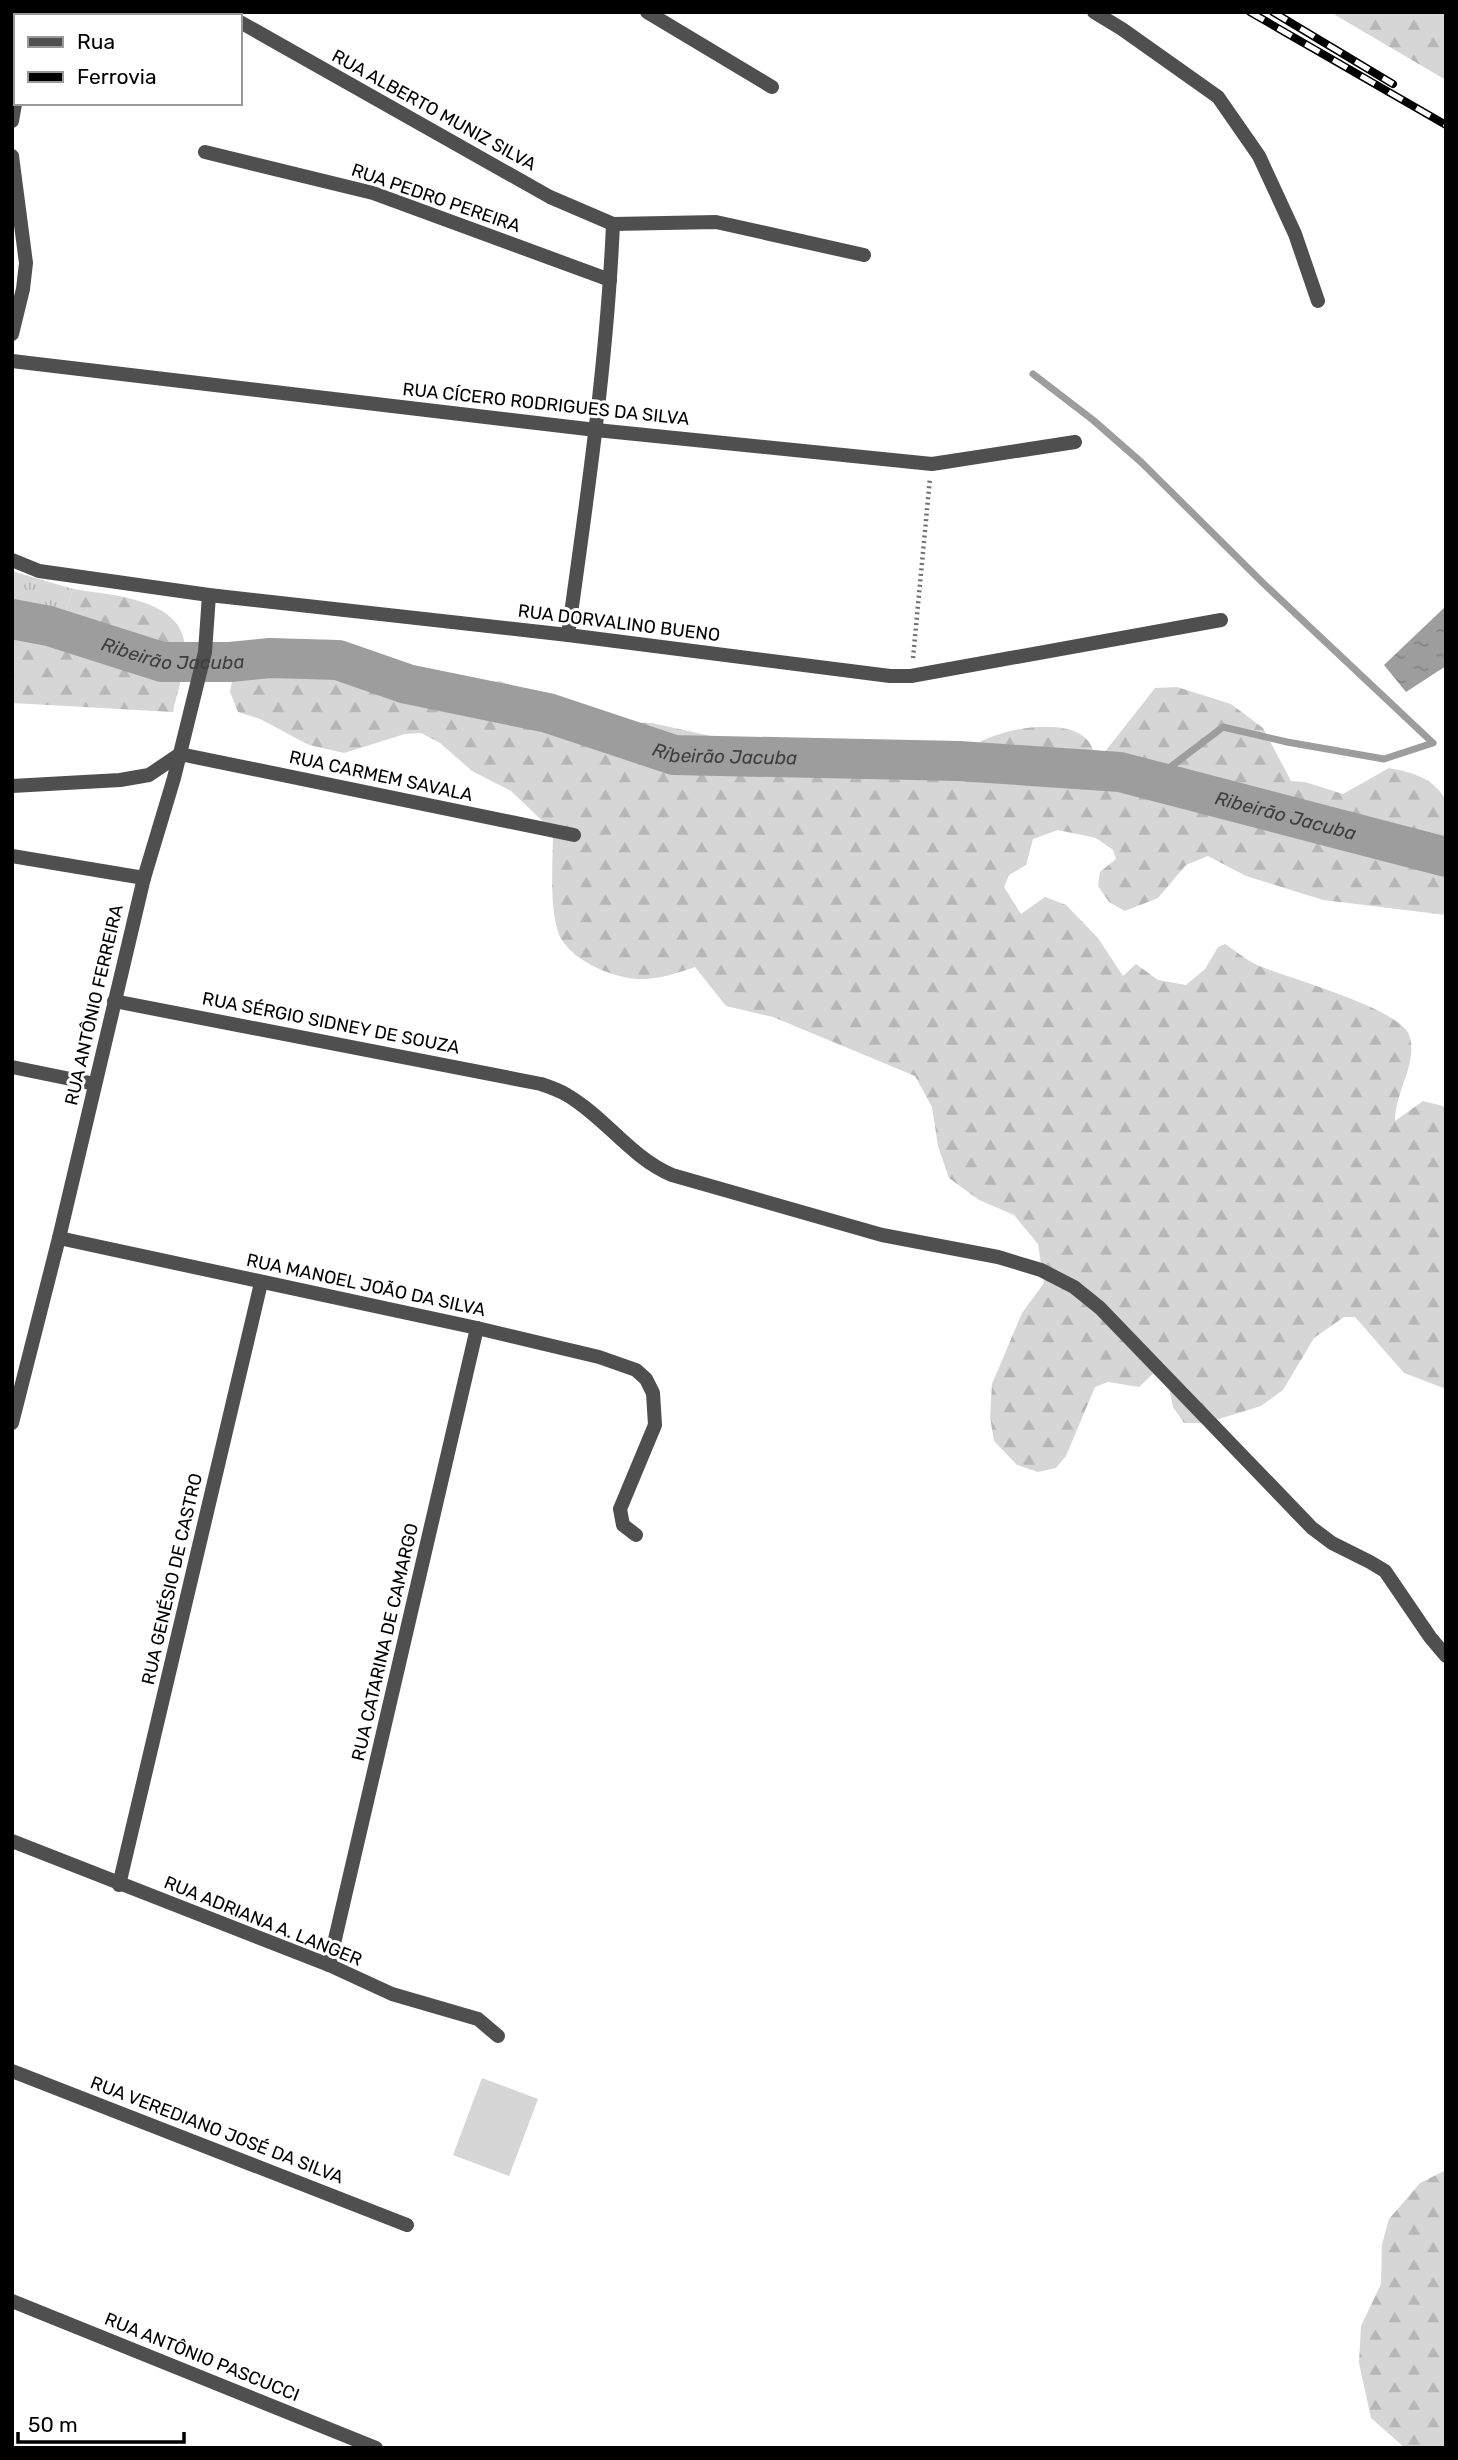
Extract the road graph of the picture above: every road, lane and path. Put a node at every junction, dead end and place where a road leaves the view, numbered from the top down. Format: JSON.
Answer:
{"nodes":[{"id":1,"x":647,"y":12,"type":"edge"},
{"id":2,"x":1094,"y":12,"type":"edge"},
{"id":3,"x":242,"y":23,"type":"edge"},
{"id":4,"x":772,"y":87,"type":"dead end"},
{"id":5,"x":205,"y":152,"type":"dead end"},
{"id":6,"x":12,"y":156,"type":"edge"},
{"id":7,"x":613,"y":224,"type":"junction"},
{"id":8,"x":12,"y":226,"type":"edge"},
{"id":9,"x":24,"y":237,"type":"junction"},
{"id":10,"x":864,"y":255,"type":"dead end"},
{"id":11,"x":610,"y":280,"type":"junction"},
{"id":12,"x":1318,"y":301,"type":"dead end"},
{"id":13,"x":12,"y":334,"type":"edge"},
{"id":14,"x":12,"y":361,"type":"edge"},
{"id":15,"x":597,"y":430,"type":"junction"},
{"id":16,"x":1075,"y":442,"type":"dead end"},
{"id":17,"x":932,"y":464,"type":"junction"},
{"id":18,"x":12,"y":560,"type":"edge"},
{"id":19,"x":209,"y":595,"type":"junction"},
{"id":20,"x":1221,"y":620,"type":"dead end"},
{"id":21,"x":568,"y":635,"type":"junction"},
{"id":22,"x":911,"y":676,"type":"junction"},
{"id":23,"x":180,"y":754,"type":"junction"},
{"id":24,"x":12,"y":786,"type":"edge"},
{"id":25,"x":574,"y":835,"type":"dead end"},
{"id":26,"x":12,"y":856,"type":"edge"},
{"id":27,"x":144,"y":877,"type":"junction"},
{"id":28,"x":114,"y":1001,"type":"junction"},
{"id":29,"x":12,"y":1067,"type":"edge"},
{"id":30,"x":95,"y":1084,"type":"junction"},
{"id":31,"x":59,"y":1238,"type":"junction"},
{"id":32,"x":261,"y":1283,"type":"junction"},
{"id":33,"x":477,"y":1328,"type":"junction"},
{"id":34,"x":12,"y":1423,"type":"edge"},
{"id":35,"x":636,"y":1535,"type":"dead end"},
{"id":36,"x":1446,"y":1656,"type":"edge"},
{"id":37,"x":12,"y":1841,"type":"edge"},
{"id":38,"x":119,"y":1885,"type":"junction"},
{"id":39,"x":329,"y":1965,"type":"junction"},
{"id":40,"x":498,"y":2036,"type":"dead end"},
{"id":41,"x":12,"y":2071,"type":"edge"},
{"id":42,"x":407,"y":2225,"type":"dead end"},
{"id":43,"x":12,"y":2301,"type":"edge"},
{"id":44,"x":376,"y":2448,"type":"edge"}],
"edges":[{"from":1,"to":4,"type":"street"},
{"from":2,"to":12,"type":"street"},
{"from":3,"to":7,"type":"street","name":"RUA ALBERTO MUNIZ SILVA"},
{"from":5,"to":11,"type":"street","name":"RUA PEDRO PEREIRA"},
{"from":6,"to":9,"type":"street"},
{"from":7,"to":10,"type":"street"},
{"from":7,"to":11,"type":"street"},
{"from":8,"to":9,"type":"street"},
{"from":9,"to":13,"type":"street"},
{"from":11,"to":15,"type":"street"},
{"from":14,"to":15,"type":"street","name":"RUA CÍCERO RODRIGUES DA SILVA"},
{"from":15,"to":17,"type":"street","name":"RUA CÍCERO RODRIGUES DA SILVA"},
{"from":15,"to":21,"type":"street"},
{"from":16,"to":17,"type":"street","name":"RUA CÍCERO RODRIGUES DA SILVA"},
{"from":17,"to":22,"type":"path"},
{"from":18,"to":19,"type":"street","name":"RUA DORVALINO BUENO"},
{"from":19,"to":21,"type":"street","name":"RUA DORVALINO BUENO"},
{"from":19,"to":23,"type":"street","name":"RUA ANTÔNIO FERREIRA"},
{"from":20,"to":22,"type":"street","name":"RUA DORVALINO BUENO"},
{"from":21,"to":22,"type":"street","name":"RUA DORVALINO BUENO"},
{"from":23,"to":24,"type":"street"},
{"from":23,"to":25,"type":"street","name":"RUA CARMEM SAVALA"},
{"from":23,"to":27,"type":"street","name":"RUA ANTÔNIO FERREIRA"},
{"from":26,"to":27,"type":"street"},
{"from":27,"to":28,"type":"street","name":"RUA ANTÔNIO FERREIRA"},
{"from":28,"to":30,"type":"street","name":"RUA ANTÔNIO FERREIRA"},
{"from":28,"to":36,"type":"street","name":"RUA SÉRGIO SIDNEY DE SOUZA"},
{"from":29,"to":30,"type":"street"},
{"from":30,"to":31,"type":"street","name":"RUA ANTÔNIO FERREIRA"},
{"from":31,"to":32,"type":"street","name":"RUA MANOEL JOÃO DA SILVA"},
{"from":31,"to":34,"type":"street","name":"RUA ANTÔNIO FERREIRA"},
{"from":32,"to":33,"type":"street","name":"RUA MANOEL JOÃO DA SILVA"},
{"from":32,"to":38,"type":"street","name":"RUA GENÉSIO DE CASTRO"},
{"from":33,"to":35,"type":"street","name":"RUA MANOEL JOÃO DA SILVA"},
{"from":33,"to":39,"type":"street","name":"RUA CATARINA DE CAMARGO"},
{"from":37,"to":38,"type":"street","name":"RUA ADRIANA A. LANGER"},
{"from":38,"to":39,"type":"street","name":"RUA ADRIANA A. LANGER"},
{"from":39,"to":40,"type":"street","name":"RUA ADRIANA A. LANGER"},
{"from":41,"to":42,"type":"street","name":"RUA VEREDIANO JOSÉ DA SILVA"},
{"from":43,"to":44,"type":"street","name":"RUA ANTÔNIO PASCUCCI"}]}
